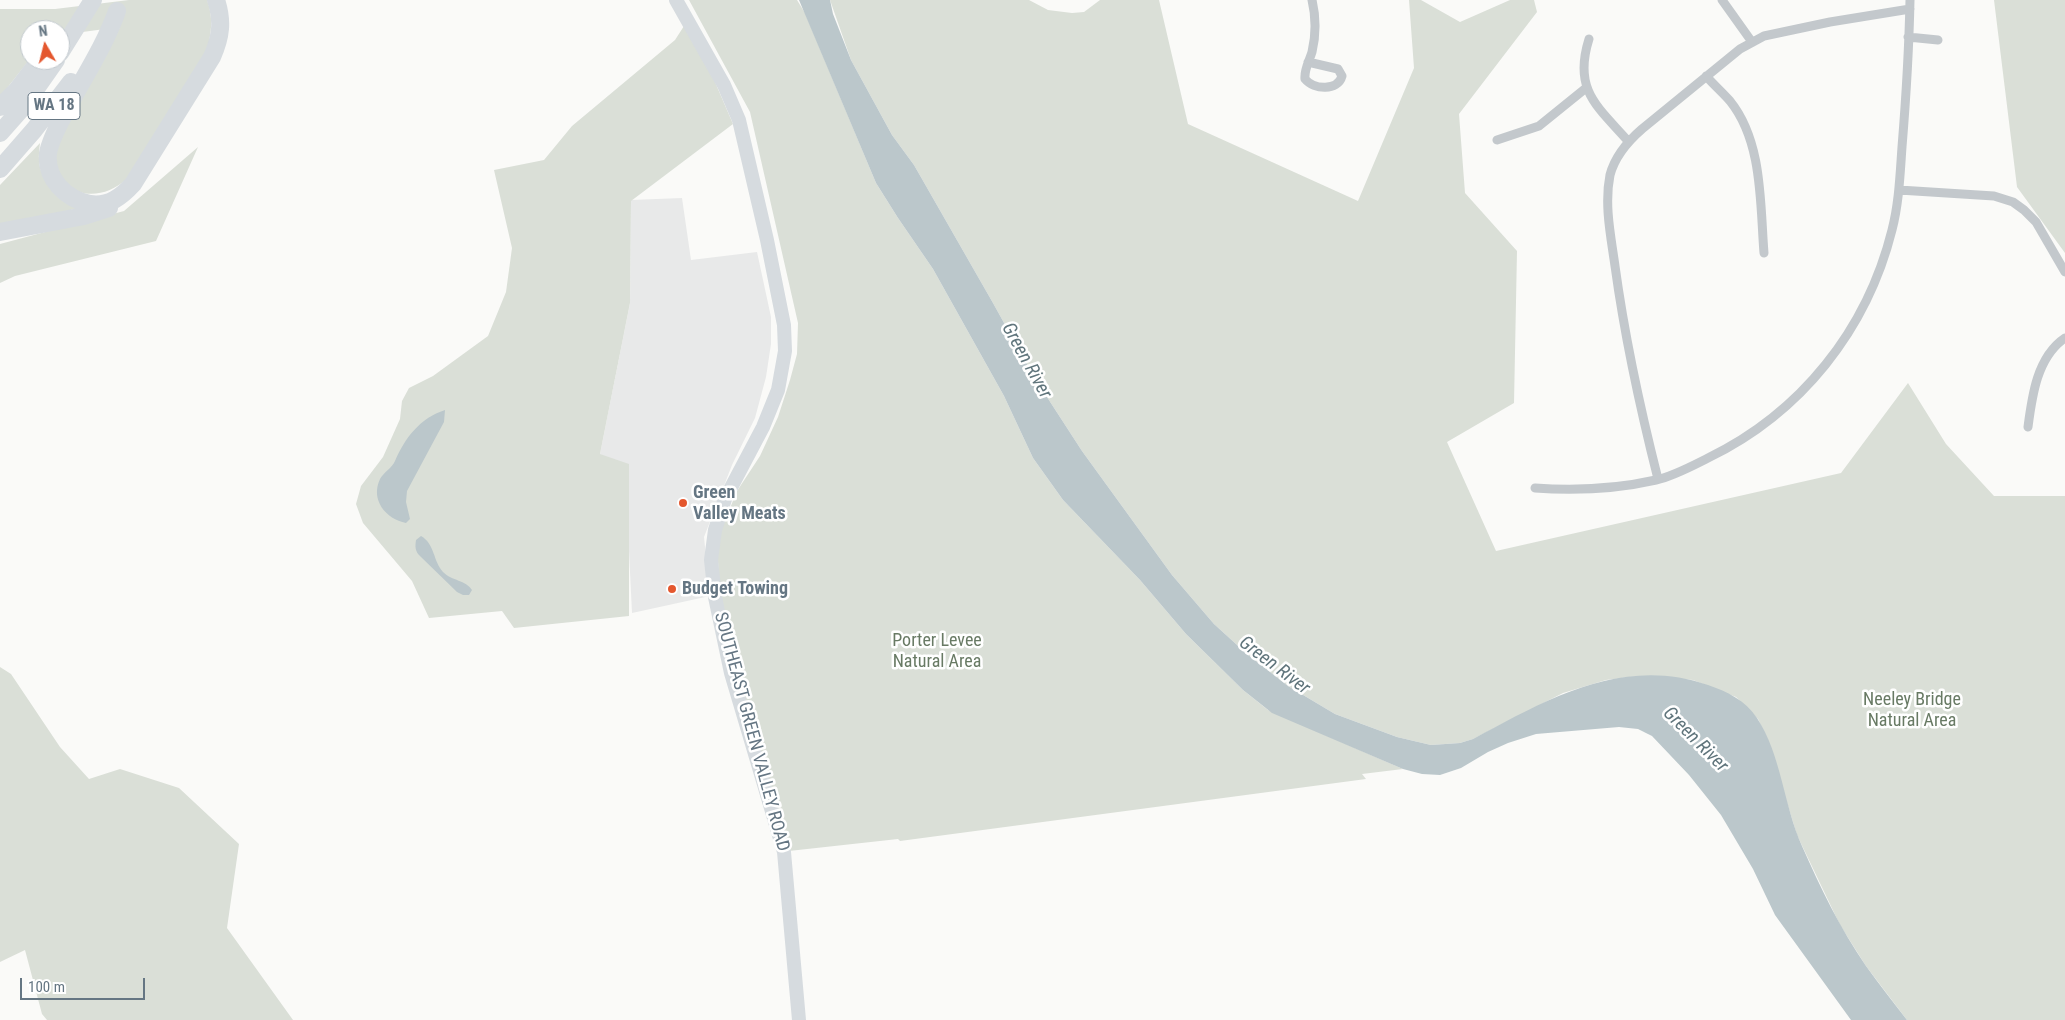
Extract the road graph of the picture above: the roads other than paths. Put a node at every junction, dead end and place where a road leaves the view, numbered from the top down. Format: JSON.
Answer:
{"nodes":[{"id":1,"x":84,"y":0,"type":"edge"},
{"id":2,"x":92,"y":0,"type":"edge"},
{"id":3,"x":216,"y":0,"type":"edge"},
{"id":4,"x":228,"y":0,"type":"edge"},
{"id":5,"x":676,"y":0,"type":"edge"},
{"id":6,"x":1312,"y":0,"type":"edge"},
{"id":7,"x":1722,"y":0,"type":"edge"},
{"id":8,"x":1910,"y":4,"type":"edge"},
{"id":9,"x":121,"y":6,"type":"edge"},
{"id":10,"x":70,"y":27,"type":"edge"},
{"id":11,"x":70,"y":29,"type":"edge"},
{"id":12,"x":105,"y":36,"type":"junction"},
{"id":13,"x":1908,"y":37,"type":"junction"},
{"id":14,"x":1589,"y":39,"type":"dead end"},
{"id":15,"x":1938,"y":40,"type":"dead end"},
{"id":16,"x":1752,"y":42,"type":"junction"},
{"id":17,"x":1308,"y":62,"type":"dead end"},
{"id":18,"x":32,"y":70,"type":"edge"},
{"id":19,"x":49,"y":70,"type":"edge"},
{"id":20,"x":1706,"y":76,"type":"junction"},
{"id":21,"x":1586,"y":88,"type":"junction"},
{"id":22,"x":0,"y":107,"type":"edge"},
{"id":23,"x":0,"y":133,"type":"edge"},
{"id":24,"x":1497,"y":140,"type":"dead end"},
{"id":25,"x":1628,"y":141,"type":"junction"},
{"id":26,"x":0,"y":169,"type":"edge"},
{"id":27,"x":1899,"y":190,"type":"junction"},
{"id":28,"x":0,"y":232,"type":"edge"},
{"id":29,"x":1764,"y":252,"type":"dead end"},
{"id":30,"x":2065,"y":272,"type":"edge"},
{"id":31,"x":2065,"y":338,"type":"edge"},
{"id":32,"x":2028,"y":427,"type":"dead end"},
{"id":33,"x":1658,"y":479,"type":"junction"},
{"id":34,"x":1535,"y":488,"type":"dead end"},
{"id":35,"x":799,"y":1020,"type":"edge"}],
"edges":[{"from":1,"to":10,"type":"highway"},
{"from":2,"to":11,"type":"highway"},
{"from":3,"to":12,"type":"highway"},
{"from":4,"to":28,"type":"highway"},
{"from":5,"to":35,"type":"street","name":"SOUTHEAST GREEN VALLEY ROAD"},
{"from":6,"to":17,"type":"street"},
{"from":7,"to":16,"type":"street"},
{"from":8,"to":13,"type":"street"},
{"from":8,"to":16,"type":"street"},
{"from":9,"to":12,"type":"highway"},
{"from":12,"to":26,"type":"highway","number":"WA 18"},
{"from":13,"to":15,"type":"street"},
{"from":13,"to":27,"type":"street"},
{"from":14,"to":21,"type":"street"},
{"from":16,"to":20,"type":"street"},
{"from":18,"to":22,"type":"highway"},
{"from":19,"to":23,"type":"highway","number":"WA 18"},
{"from":20,"to":25,"type":"street"},
{"from":20,"to":29,"type":"street"},
{"from":21,"to":24,"type":"street"},
{"from":21,"to":25,"type":"street"},
{"from":25,"to":33,"type":"street"},
{"from":27,"to":30,"type":"street"},
{"from":27,"to":33,"type":"street"},
{"from":31,"to":32,"type":"street"},
{"from":33,"to":34,"type":"street"}]}
